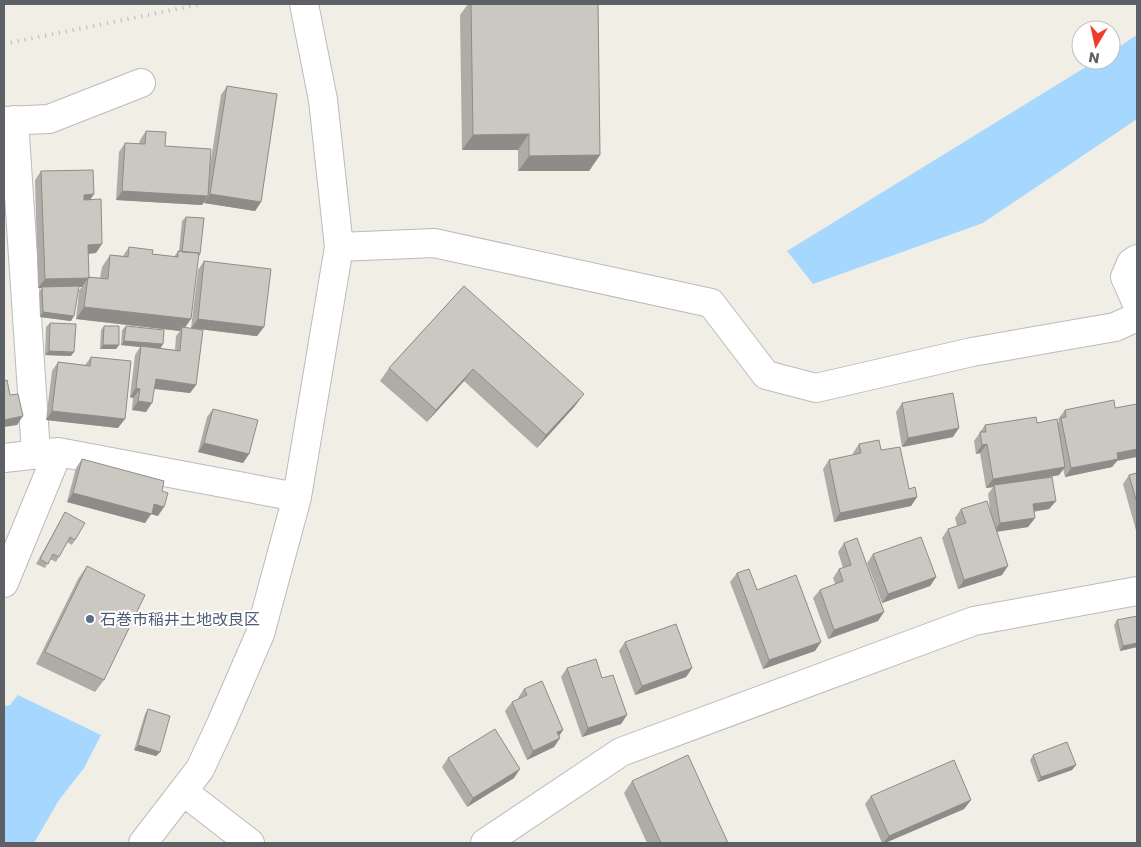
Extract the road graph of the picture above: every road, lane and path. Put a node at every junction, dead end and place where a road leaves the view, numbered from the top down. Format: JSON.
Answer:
{"nodes":[{"id":1,"x":304,"y":4,"type":"edge"},
{"id":2,"x":141,"y":83,"type":"dead end"},
{"id":3,"x":9,"y":120,"type":"edge"},
{"id":4,"x":339,"y":247,"type":"junction"},
{"id":5,"x":1137,"y":259,"type":"edge"},
{"id":6,"x":1137,"y":304,"type":"edge"},
{"id":7,"x":1137,"y":317,"type":"edge"},
{"id":8,"x":47,"y":452,"type":"junction"},
{"id":9,"x":4,"y":458,"type":"edge"},
{"id":10,"x":297,"y":496,"type":"junction"},
{"id":11,"x":4,"y":582,"type":"edge"},
{"id":12,"x":1137,"y":591,"type":"edge"},
{"id":13,"x":184,"y":792,"type":"junction"},
{"id":14,"x":143,"y":843,"type":"edge"},
{"id":15,"x":250,"y":843,"type":"edge"},
{"id":16,"x":486,"y":843,"type":"edge"}],
"edges":[{"from":1,"to":4,"type":"street"},
{"from":2,"to":3,"type":"street"},
{"from":3,"to":8,"type":"street"},
{"from":4,"to":7,"type":"street"},
{"from":4,"to":10,"type":"street"},
{"from":5,"to":6,"type":"street"},
{"from":8,"to":9,"type":"street"},
{"from":8,"to":10,"type":"street"},
{"from":8,"to":11,"type":"street"},
{"from":10,"to":13,"type":"street"},
{"from":12,"to":16,"type":"street"},
{"from":13,"to":14,"type":"street"},
{"from":13,"to":15,"type":"street"}]}
